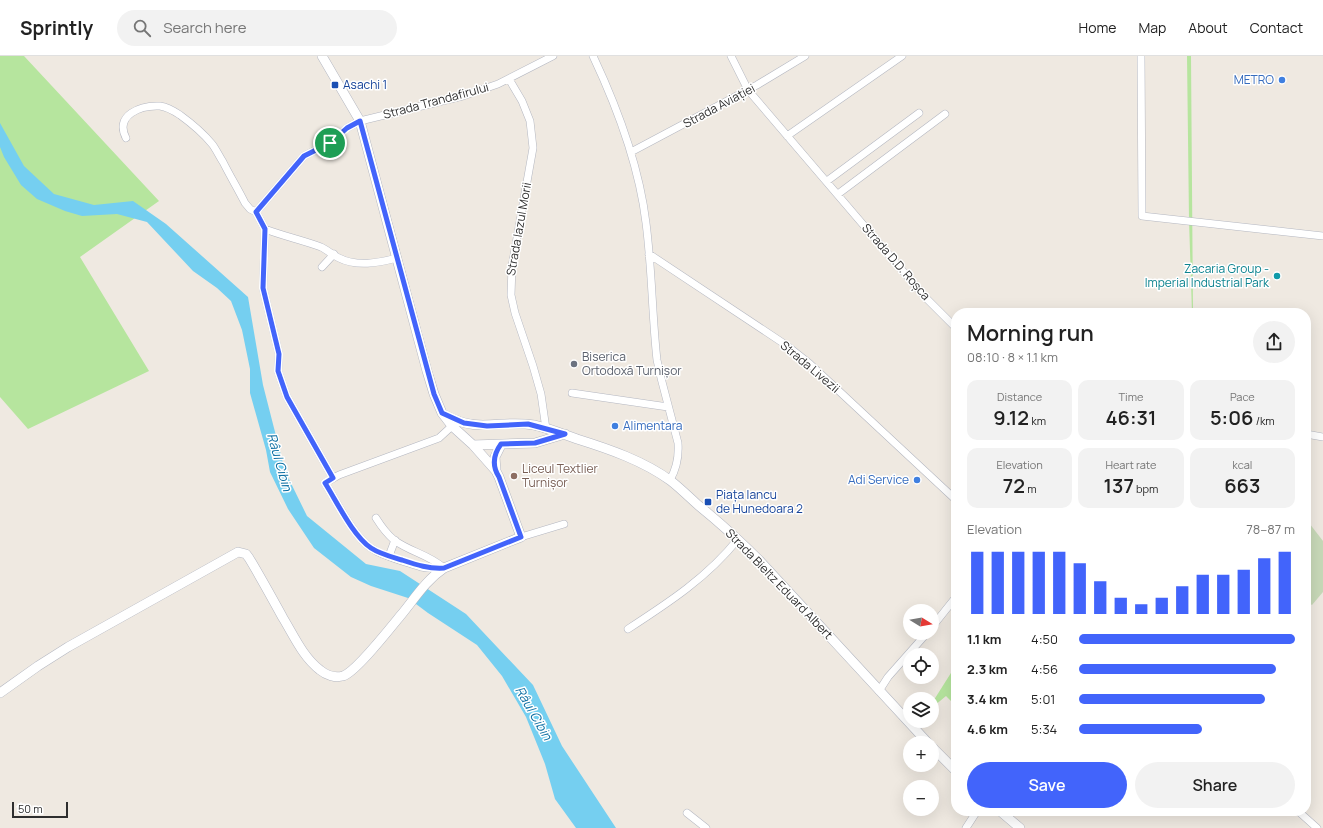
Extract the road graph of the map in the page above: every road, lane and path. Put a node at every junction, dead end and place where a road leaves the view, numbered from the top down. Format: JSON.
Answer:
{"nodes":[{"id":1,"x":322,"y":56,"type":"edge"},
{"id":2,"x":553,"y":56,"type":"edge"},
{"id":3,"x":593,"y":56,"type":"edge"},
{"id":4,"x":732,"y":56,"type":"edge"},
{"id":5,"x":805,"y":56,"type":"edge"},
{"id":6,"x":902,"y":56,"type":"edge"},
{"id":7,"x":1141,"y":56,"type":"edge"},
{"id":8,"x":508,"y":79,"type":"junction"},
{"id":9,"x":748,"y":90,"type":"junction"},
{"id":10,"x":919,"y":113,"type":"dead end"},
{"id":11,"x":945,"y":114,"type":"dead end"},
{"id":12,"x":360,"y":121,"type":"junction"},
{"id":13,"x":787,"y":136,"type":"junction"},
{"id":14,"x":126,"y":138,"type":"dead end"},
{"id":15,"x":631,"y":152,"type":"junction"},
{"id":16,"x":827,"y":181,"type":"junction"},
{"id":17,"x":838,"y":194,"type":"junction"},
{"id":18,"x":256,"y":212,"type":"junction"},
{"id":19,"x":265,"y":229,"type":"junction"},
{"id":20,"x":1323,"y":236,"type":"edge"},
{"id":21,"x":334,"y":254,"type":"junction"},
{"id":22,"x":649,"y":254,"type":"junction"},
{"id":23,"x":397,"y":258,"type":"junction"},
{"id":24,"x":322,"y":267,"type":"dead end"},
{"id":25,"x":951,"y":323,"type":"edge"},
{"id":26,"x":572,"y":393,"type":"dead end"},
{"id":27,"x":668,"y":407,"type":"junction"},
{"id":28,"x":442,"y":413,"type":"junction"},
{"id":29,"x":452,"y":426,"type":"junction"},
{"id":30,"x":546,"y":428,"type":"junction"},
{"id":31,"x":565,"y":434,"type":"junction"},
{"id":32,"x":1311,"y":435,"type":"edge"},
{"id":33,"x":1323,"y":437,"type":"edge"},
{"id":34,"x":501,"y":444,"type":"junction"},
{"id":35,"x":473,"y":445,"type":"junction"},
{"id":36,"x":496,"y":472,"type":"junction"},
{"id":37,"x":333,"y":478,"type":"junction"},
{"id":38,"x":670,"y":480,"type":"junction"},
{"id":39,"x":951,"y":495,"type":"edge"},
{"id":40,"x":376,"y":518,"type":"dead end"},
{"id":41,"x":564,"y":524,"type":"dead end"},
{"id":42,"x":521,"y":537,"type":"junction"},
{"id":43,"x":738,"y":539,"type":"junction"},
{"id":44,"x":394,"y":540,"type":"junction"},
{"id":45,"x":389,"y":556,"type":"junction"},
{"id":46,"x":444,"y":568,"type":"junction"},
{"id":47,"x":951,"y":603,"type":"edge"},
{"id":48,"x":939,"y":618,"type":"edge"},
{"id":49,"x":628,"y":629,"type":"dead end"},
{"id":50,"x":921,"y":640,"type":"edge"},
{"id":51,"x":879,"y":691,"type":"junction"},
{"id":52,"x":0,"y":693,"type":"edge"},
{"id":53,"x":921,"y":736,"type":"edge"},
{"id":54,"x":939,"y":754,"type":"edge"},
{"id":55,"x":951,"y":766,"type":"edge"},
{"id":56,"x":688,"y":813,"type":"dead end"},
{"id":57,"x":974,"y":816,"type":"edge"},
{"id":58,"x":1006,"y":816,"type":"edge"},
{"id":59,"x":1304,"y":816,"type":"edge"},
{"id":60,"x":706,"y":828,"type":"edge"},
{"id":61,"x":966,"y":828,"type":"edge"},
{"id":62,"x":1020,"y":828,"type":"edge"},
{"id":63,"x":1317,"y":828,"type":"edge"}],
"edges":[{"from":1,"to":12,"type":"street"},
{"from":2,"to":8,"type":"street","name":"Strada Trandafirului"},
{"from":3,"to":15,"type":"street"},
{"from":4,"to":9,"type":"street","name":"Strada D.D. Roșca"},
{"from":5,"to":9,"type":"street","name":"Strada Aviației"},
{"from":6,"to":13,"type":"street"},
{"from":7,"to":20,"type":"street"},
{"from":8,"to":12,"type":"street","name":"Strada Trandafirului"},
{"from":8,"to":30,"type":"street","name":"Strada Iazul Morii"},
{"from":9,"to":13,"type":"street","name":"Strada D.D. Roșca"},
{"from":9,"to":15,"type":"street","name":"Strada Aviației"},
{"from":10,"to":16,"type":"street"},
{"from":11,"to":17,"type":"street"},
{"from":12,"to":18,"type":"street","name":"Strada Trandafirului"},
{"from":12,"to":23,"type":"street"},
{"from":13,"to":16,"type":"street","name":"Strada D.D. Roșca"},
{"from":14,"to":18,"type":"street"},
{"from":15,"to":22,"type":"street"},
{"from":16,"to":17,"type":"street","name":"Strada D.D. Roșca"},
{"from":17,"to":25,"type":"street","name":"Strada D.D. Roșca"},
{"from":18,"to":19,"type":"street"},
{"from":19,"to":21,"type":"street"},
{"from":19,"to":37,"type":"street"},
{"from":21,"to":23,"type":"street"},
{"from":21,"to":24,"type":"street"},
{"from":22,"to":27,"type":"street"},
{"from":22,"to":39,"type":"street","name":"Strada Livezii"},
{"from":23,"to":28,"type":"street"},
{"from":26,"to":27,"type":"street"},
{"from":27,"to":38,"type":"street"},
{"from":28,"to":29,"type":"street"},
{"from":28,"to":30,"type":"street","name":"Strada Bieltz Eduard Albert"},
{"from":29,"to":35,"type":"street"},
{"from":29,"to":37,"type":"street"},
{"from":30,"to":31,"type":"street","name":"Strada Bieltz Eduard Albert"},
{"from":31,"to":34,"type":"street"},
{"from":31,"to":38,"type":"street","name":"Strada Bieltz Eduard Albert"},
{"from":32,"to":33,"type":"street"},
{"from":34,"to":35,"type":"street"},
{"from":34,"to":36,"type":"street"},
{"from":35,"to":36,"type":"street"},
{"from":36,"to":42,"type":"street"},
{"from":37,"to":45,"type":"street"},
{"from":38,"to":43,"type":"street","name":"Strada Bieltz Eduard Albert"},
{"from":40,"to":44,"type":"street"},
{"from":41,"to":42,"type":"street"},
{"from":42,"to":46,"type":"street"},
{"from":43,"to":49,"type":"street"},
{"from":43,"to":51,"type":"street","name":"Strada Bieltz Eduard Albert"},
{"from":44,"to":45,"type":"street"},
{"from":44,"to":46,"type":"street"},
{"from":45,"to":46,"type":"street"},
{"from":46,"to":52,"type":"street"},
{"from":47,"to":48,"type":"street"},
{"from":50,"to":51,"type":"street"},
{"from":51,"to":53,"type":"street","name":"Strada Bieltz Eduard Albert"},
{"from":54,"to":55,"type":"street"},
{"from":56,"to":60,"type":"street"},
{"from":57,"to":61,"type":"street"},
{"from":58,"to":62,"type":"street"},
{"from":59,"to":63,"type":"street"}]}
